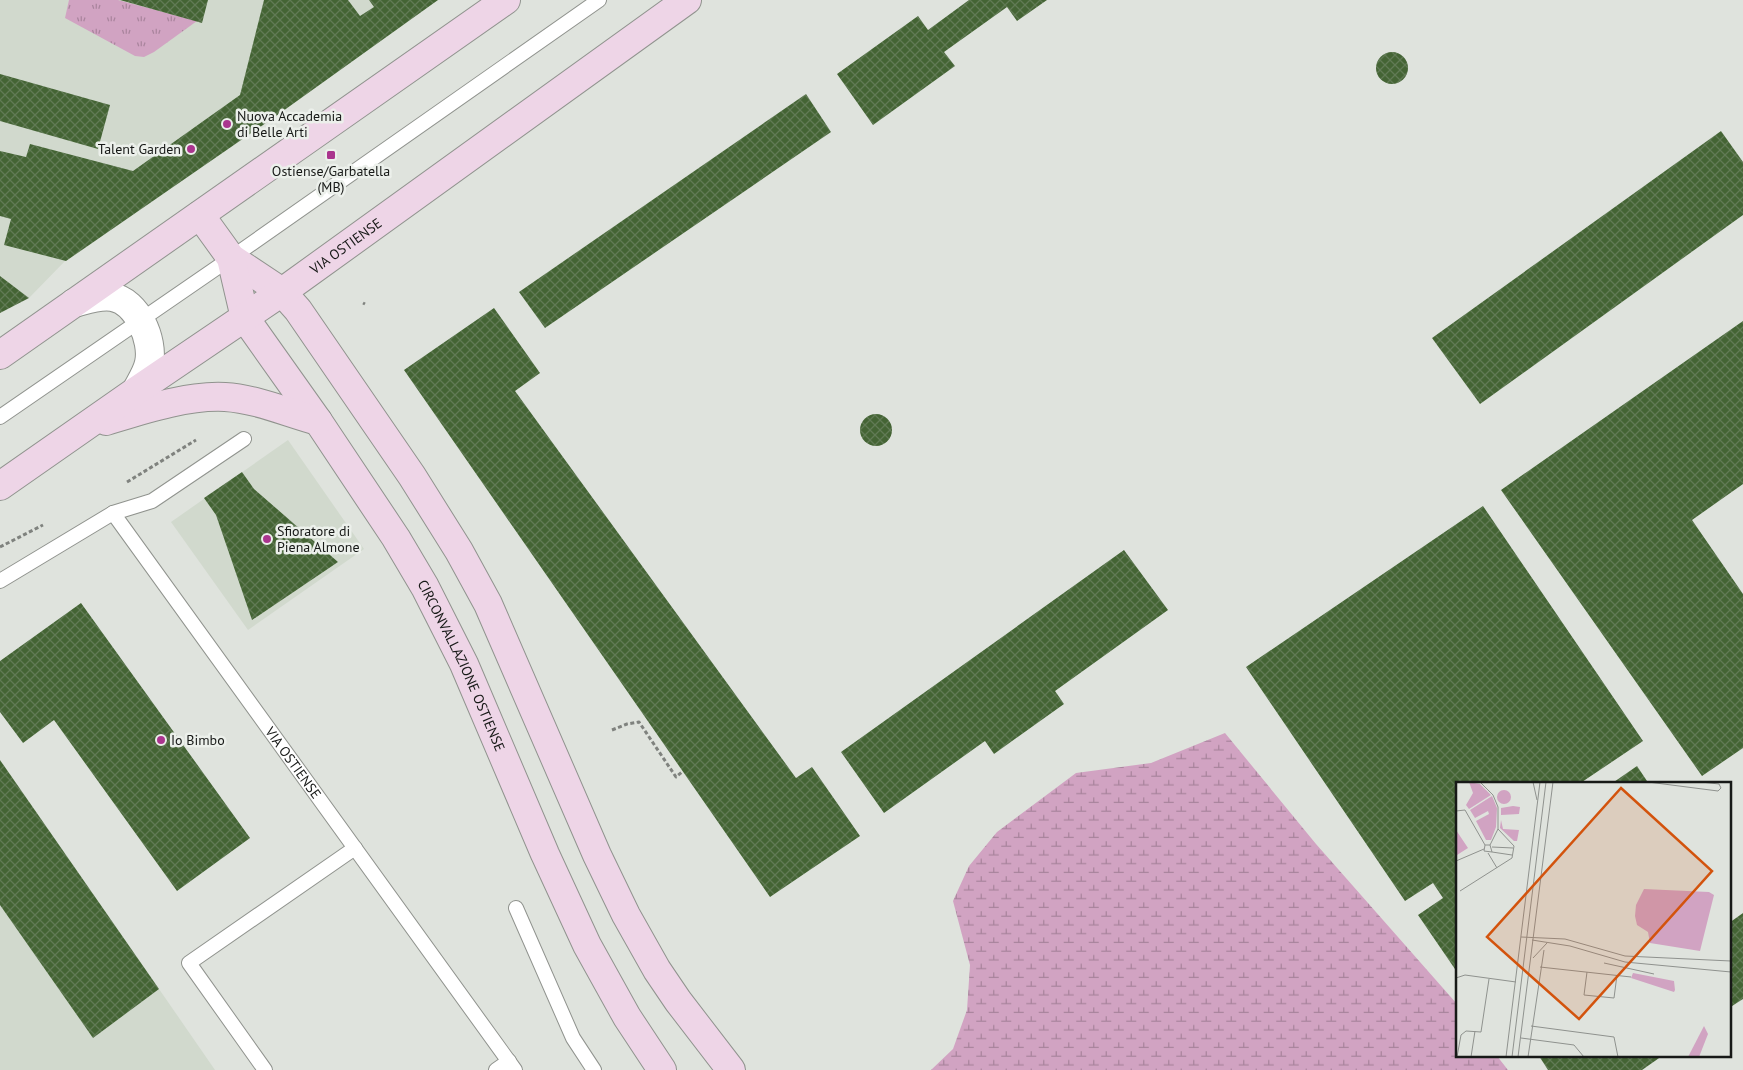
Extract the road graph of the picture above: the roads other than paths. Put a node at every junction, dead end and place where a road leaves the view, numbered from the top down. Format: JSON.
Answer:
{"nodes":[{"id":1,"x":506,"y":0,"type":"edge"},
{"id":2,"x":599,"y":0,"type":"edge"},
{"id":3,"x":687,"y":0,"type":"edge"},
{"id":4,"x":200,"y":215,"type":"junction"},
{"id":5,"x":231,"y":258,"type":"junction"},
{"id":6,"x":282,"y":292,"type":"junction"},
{"id":7,"x":74,"y":303,"type":"junction"},
{"id":8,"x":245,"y":318,"type":"junction"},
{"id":9,"x":140,"y":320,"type":"junction"},
{"id":10,"x":0,"y":355,"type":"edge"},
{"id":11,"x":136,"y":392,"type":"junction"},
{"id":12,"x":0,"y":417,"type":"edge"},
{"id":13,"x":318,"y":422,"type":"junction"},
{"id":14,"x":86,"y":427,"type":"junction"},
{"id":15,"x":244,"y":439,"type":"dead end"},
{"id":16,"x":0,"y":486,"type":"edge"},
{"id":17,"x":113,"y":514,"type":"junction"},
{"id":18,"x":0,"y":581,"type":"edge"},
{"id":19,"x":355,"y":848,"type":"junction"},
{"id":20,"x":516,"y":908,"type":"dead end"},
{"id":21,"x":512,"y":1066,"type":"edge"},
{"id":22,"x":265,"y":1070,"type":"edge"},
{"id":23,"x":496,"y":1070,"type":"edge"},
{"id":24,"x":594,"y":1070,"type":"edge"},
{"id":25,"x":662,"y":1070,"type":"edge"},
{"id":26,"x":731,"y":1070,"type":"edge"}],
"edges":[{"from":1,"to":4,"type":"main road"},
{"from":2,"to":5,"type":"lane"},
{"from":3,"to":6,"type":"main road","name":"VIA OSTIENSE"},
{"from":4,"to":5,"type":"main road"},
{"from":4,"to":7,"type":"main road"},
{"from":5,"to":6,"type":"main road"},
{"from":5,"to":8,"type":"main road"},
{"from":5,"to":9,"type":"lane"},
{"from":6,"to":8,"type":"main road","name":"VIA OSTIENSE"},
{"from":6,"to":26,"type":"main road"},
{"from":7,"to":9,"type":"street"},
{"from":7,"to":10,"type":"main road"},
{"from":8,"to":11,"type":"main road","name":"VIA OSTIENSE"},
{"from":8,"to":13,"type":"main road","name":"CIRCONVALLAZIONE OSTIENSE"},
{"from":9,"to":11,"type":"street"},
{"from":9,"to":12,"type":"lane"},
{"from":11,"to":14,"type":"main road","name":"VIA OSTIENSE"},
{"from":13,"to":14,"type":"main road"},
{"from":13,"to":25,"type":"main road","name":"CIRCONVALLAZIONE OSTIENSE"},
{"from":14,"to":16,"type":"main road","name":"VIA OSTIENSE"},
{"from":15,"to":17,"type":"lane"},
{"from":17,"to":18,"type":"lane"},
{"from":17,"to":19,"type":"lane","name":"VIA OSTIENSE"},
{"from":19,"to":21,"type":"lane","name":"VIA OSTIENSE"},
{"from":19,"to":22,"type":"lane"},
{"from":20,"to":24,"type":"lane"},
{"from":21,"to":23,"type":"lane"}]}
